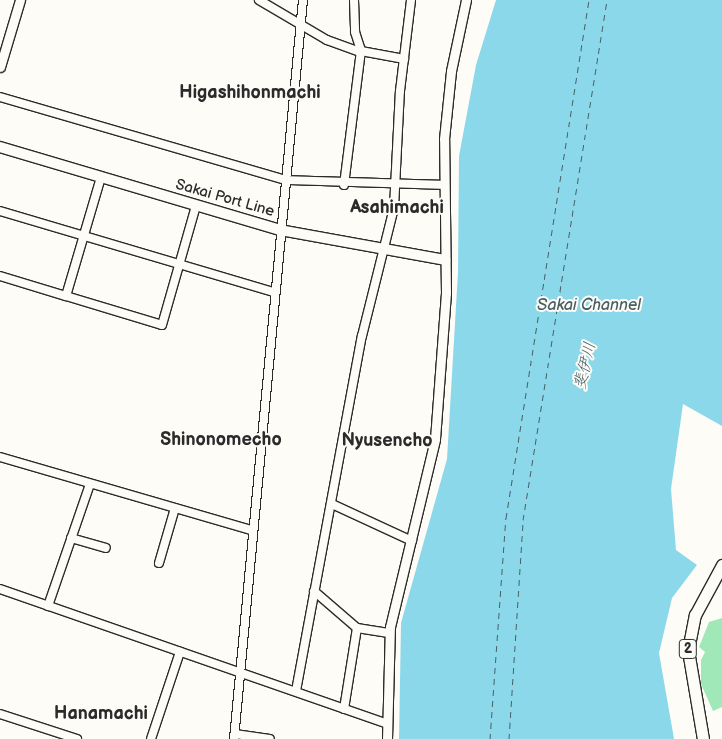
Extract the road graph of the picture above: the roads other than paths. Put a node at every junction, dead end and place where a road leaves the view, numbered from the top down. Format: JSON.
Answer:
{"nodes":[{"id":1,"x":20,"y":0,"type":"edge"},
{"id":2,"x":259,"y":0,"type":"edge"},
{"id":3,"x":304,"y":0,"type":"edge"},
{"id":4,"x":354,"y":0,"type":"edge"},
{"id":5,"x":411,"y":0,"type":"edge"},
{"id":6,"x":466,"y":0,"type":"edge"},
{"id":7,"x":301,"y":26,"type":"junction"},
{"id":8,"x":360,"y":51,"type":"junction"},
{"id":9,"x":404,"y":59,"type":"junction"},
{"id":10,"x":0,"y":67,"type":"edge"},
{"id":11,"x":0,"y":97,"type":"edge"},
{"id":12,"x":0,"y":147,"type":"edge"},
{"id":13,"x":100,"y":177,"type":"junction"},
{"id":14,"x":285,"y":180,"type":"junction"},
{"id":15,"x":397,"y":184,"type":"junction"},
{"id":16,"x":443,"y":185,"type":"junction"},
{"id":17,"x":344,"y":186,"type":"junction"},
{"id":18,"x":196,"y":206,"type":"junction"},
{"id":19,"x":0,"y":211,"type":"edge"},
{"id":20,"x":280,"y":230,"type":"junction"},
{"id":21,"x":83,"y":237,"type":"junction"},
{"id":22,"x":386,"y":249,"type":"junction"},
{"id":23,"x":445,"y":260,"type":"junction"},
{"id":24,"x":179,"y":265,"type":"junction"},
{"id":25,"x":0,"y":276,"type":"edge"},
{"id":26,"x":274,"y":292,"type":"junction"},
{"id":27,"x":66,"y":296,"type":"junction"},
{"id":28,"x":0,"y":457,"type":"edge"},
{"id":29,"x":90,"y":484,"type":"junction"},
{"id":30,"x":332,"y":504,"type":"junction"},
{"id":31,"x":175,"y":508,"type":"junction"},
{"id":32,"x":251,"y":530,"type":"junction"},
{"id":33,"x":71,"y":538,"type":"junction"},
{"id":34,"x":412,"y":541,"type":"junction"},
{"id":35,"x":106,"y":548,"type":"dead end"},
{"id":36,"x":159,"y":563,"type":"dead end"},
{"id":37,"x":722,"y":564,"type":"edge"},
{"id":38,"x":0,"y":589,"type":"edge"},
{"id":39,"x":314,"y":591,"type":"junction"},
{"id":40,"x":48,"y":606,"type":"junction"},
{"id":41,"x":357,"y":628,"type":"junction"},
{"id":42,"x":389,"y":633,"type":"junction"},
{"id":43,"x":180,"y":652,"type":"junction"},
{"id":44,"x":237,"y":670,"type":"junction"},
{"id":45,"x":296,"y":692,"type":"junction"},
{"id":46,"x":344,"y":708,"type":"junction"},
{"id":47,"x":0,"y":714,"type":"edge"},
{"id":48,"x":388,"y":724,"type":"junction"},
{"id":49,"x":234,"y":736,"type":"edge"},
{"id":50,"x":77,"y":739,"type":"edge"},
{"id":51,"x":152,"y":739,"type":"edge"},
{"id":52,"x":270,"y":739,"type":"edge"},
{"id":53,"x":387,"y":739,"type":"edge"},
{"id":54,"x":703,"y":739,"type":"edge"}],
"edges":[{"from":1,"to":10,"type":"street"},
{"from":2,"to":7,"type":"street"},
{"from":3,"to":7,"type":"street"},
{"from":4,"to":8,"type":"street"},
{"from":5,"to":9,"type":"street"},
{"from":6,"to":16,"type":"street"},
{"from":7,"to":8,"type":"street"},
{"from":7,"to":14,"type":"street"},
{"from":8,"to":9,"type":"street"},
{"from":8,"to":17,"type":"street"},
{"from":9,"to":15,"type":"street"},
{"from":11,"to":14,"type":"street"},
{"from":12,"to":13,"type":"main road","name":"Sakai Port Line"},
{"from":13,"to":18,"type":"main road","name":"Sakai Port Line"},
{"from":13,"to":21,"type":"street"},
{"from":14,"to":17,"type":"street"},
{"from":14,"to":20,"type":"street"},
{"from":15,"to":16,"type":"street"},
{"from":15,"to":17,"type":"street"},
{"from":15,"to":22,"type":"street"},
{"from":16,"to":23,"type":"street"},
{"from":18,"to":20,"type":"main road","name":"Sakai Port Line"},
{"from":18,"to":24,"type":"street"},
{"from":19,"to":21,"type":"street"},
{"from":20,"to":22,"type":"main road","name":"Sakai Port Line"},
{"from":20,"to":26,"type":"street"},
{"from":21,"to":24,"type":"street"},
{"from":21,"to":27,"type":"street"},
{"from":22,"to":23,"type":"main road","name":"Sakai Port Line"},
{"from":22,"to":30,"type":"street"},
{"from":23,"to":34,"type":"street"},
{"from":24,"to":26,"type":"street"},
{"from":24,"to":27,"type":"street"},
{"from":25,"to":27,"type":"street"},
{"from":26,"to":32,"type":"street"},
{"from":28,"to":29,"type":"street"},
{"from":29,"to":31,"type":"street"},
{"from":29,"to":33,"type":"street"},
{"from":30,"to":34,"type":"street"},
{"from":30,"to":39,"type":"street"},
{"from":31,"to":32,"type":"street"},
{"from":31,"to":36,"type":"street"},
{"from":32,"to":44,"type":"street"},
{"from":33,"to":35,"type":"street"},
{"from":33,"to":40,"type":"street"},
{"from":34,"to":42,"type":"street"},
{"from":37,"to":54,"type":"main road","number":"2"},
{"from":38,"to":40,"type":"street"},
{"from":39,"to":41,"type":"street"},
{"from":39,"to":45,"type":"street"},
{"from":40,"to":43,"type":"street"},
{"from":41,"to":42,"type":"street"},
{"from":41,"to":46,"type":"street"},
{"from":42,"to":48,"type":"street"},
{"from":43,"to":44,"type":"street"},
{"from":43,"to":51,"type":"street"},
{"from":44,"to":45,"type":"street"},
{"from":44,"to":49,"type":"street"},
{"from":45,"to":46,"type":"street"},
{"from":46,"to":48,"type":"street"},
{"from":47,"to":50,"type":"street"},
{"from":48,"to":53,"type":"street"},
{"from":49,"to":52,"type":"street"}]}
